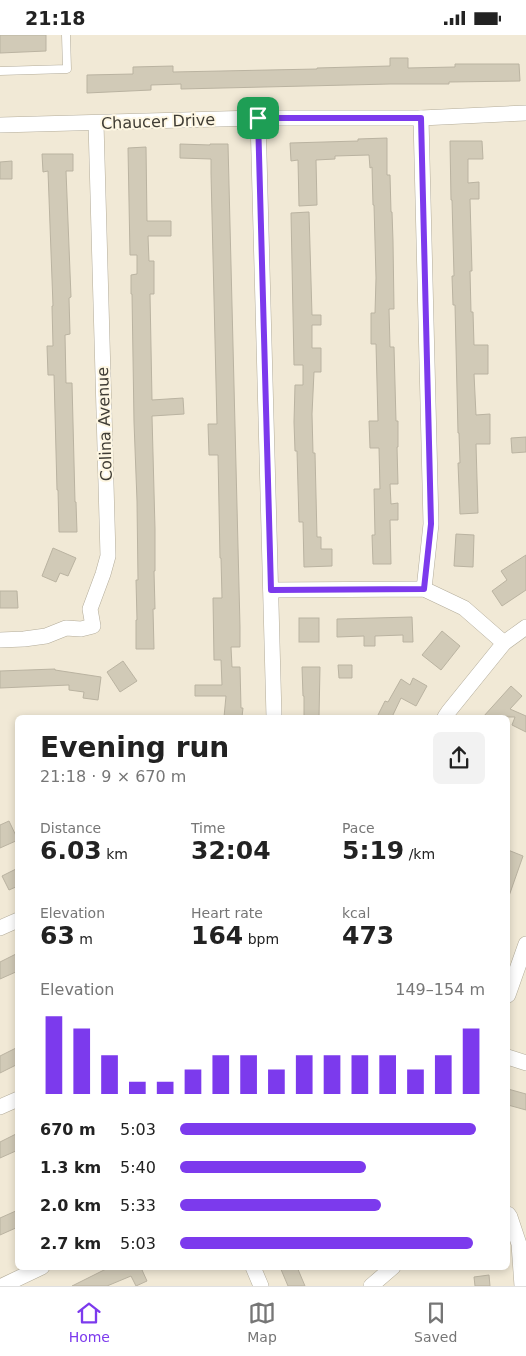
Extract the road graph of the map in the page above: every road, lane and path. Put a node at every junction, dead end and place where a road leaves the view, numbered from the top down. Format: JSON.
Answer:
{"nodes":[{"id":1,"x":66,"y":35,"type":"edge"},
{"id":2,"x":0,"y":71,"type":"edge"},
{"id":3,"x":526,"y":113,"type":"edge"},
{"id":4,"x":258,"y":118,"type":"junction"},
{"id":5,"x":421,"y":118,"type":"junction"},
{"id":6,"x":96,"y":123,"type":"junction"},
{"id":7,"x":0,"y":125,"type":"edge"},
{"id":8,"x":424,"y":589,"type":"junction"},
{"id":9,"x":271,"y":590,"type":"junction"},
{"id":10,"x":526,"y":627,"type":"edge"},
{"id":11,"x":0,"y":640,"type":"edge"},
{"id":12,"x":504,"y":643,"type":"junction"},
{"id":13,"x":274,"y":715,"type":"edge"},
{"id":14,"x":446,"y":715,"type":"edge"},
{"id":15,"x":15,"y":921,"type":"edge"},
{"id":16,"x":0,"y":928,"type":"edge"},
{"id":17,"x":526,"y":944,"type":"edge"},
{"id":18,"x":510,"y":989,"type":"edge"},
{"id":19,"x":510,"y":1058,"type":"edge"},
{"id":20,"x":526,"y":1063,"type":"edge"},
{"id":21,"x":15,"y":1100,"type":"edge"},
{"id":22,"x":0,"y":1107,"type":"edge"},
{"id":23,"x":510,"y":1217,"type":"edge"},
{"id":24,"x":36,"y":1270,"type":"edge"},
{"id":25,"x":254,"y":1270,"type":"edge"},
{"id":26,"x":390,"y":1270,"type":"edge"},
{"id":27,"x":2,"y":1286,"type":"edge"},
{"id":28,"x":262,"y":1286,"type":"edge"},
{"id":29,"x":371,"y":1286,"type":"edge"},
{"id":30,"x":522,"y":1286,"type":"edge"}],
"edges":[{"from":1,"to":2,"type":"lane"},
{"from":3,"to":5,"type":"street","name":"Chaucer Drive"},
{"from":4,"to":5,"type":"street","name":"Chaucer Drive"},
{"from":4,"to":6,"type":"street","name":"Chaucer Drive"},
{"from":4,"to":9,"type":"street"},
{"from":5,"to":8,"type":"street"},
{"from":6,"to":7,"type":"street","name":"Chaucer Drive"},
{"from":6,"to":11,"type":"street","name":"Colina Avenue"},
{"from":8,"to":9,"type":"street"},
{"from":8,"to":12,"type":"street"},
{"from":9,"to":13,"type":"street"},
{"from":10,"to":12,"type":"street"},
{"from":12,"to":14,"type":"street"},
{"from":15,"to":16,"type":"street"},
{"from":17,"to":18,"type":"street"},
{"from":19,"to":20,"type":"street"},
{"from":21,"to":22,"type":"street"},
{"from":23,"to":30,"type":"street"},
{"from":24,"to":27,"type":"street"},
{"from":25,"to":28,"type":"street"},
{"from":26,"to":29,"type":"street"}]}
